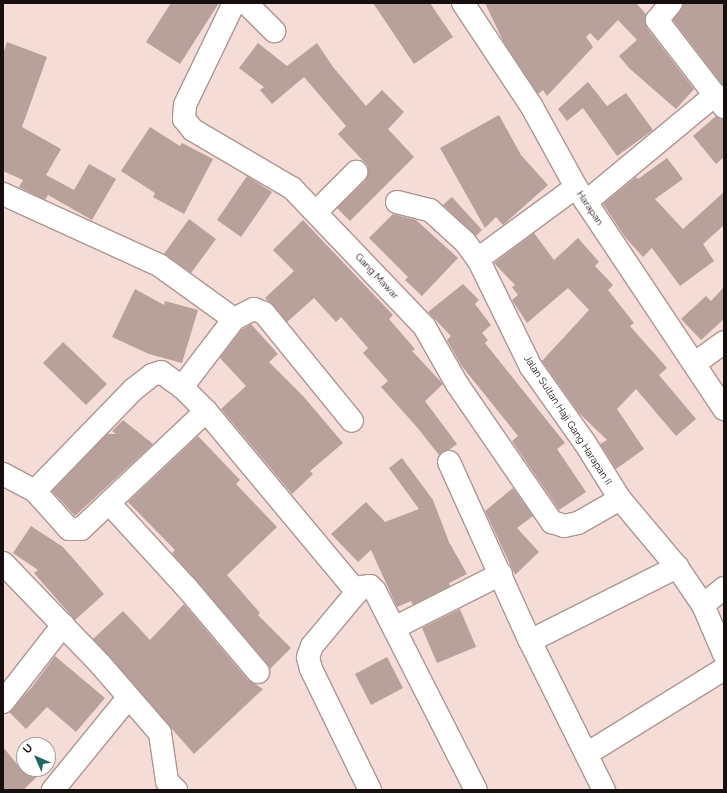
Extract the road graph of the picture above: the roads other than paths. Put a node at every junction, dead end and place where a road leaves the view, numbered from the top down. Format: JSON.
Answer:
{"nodes":[{"id":1,"x":234,"y":3,"type":"edge"},
{"id":2,"x":246,"y":3,"type":"edge"},
{"id":3,"x":463,"y":3,"type":"edge"},
{"id":4,"x":671,"y":3,"type":"edge"},
{"id":5,"x":274,"y":31,"type":"dead end"},
{"id":6,"x":719,"y":101,"type":"edge"},
{"id":7,"x":356,"y":172,"type":"dead end"},
{"id":8,"x":3,"y":194,"type":"edge"},
{"id":9,"x":580,"y":195,"type":"junction"},
{"id":10,"x":397,"y":202,"type":"dead end"},
{"id":11,"x":316,"y":212,"type":"junction"},
{"id":12,"x":478,"y":259,"type":"junction"},
{"id":13,"x":234,"y":320,"type":"junction"},
{"id":14,"x":724,"y":342,"type":"edge"},
{"id":15,"x":694,"y":364,"type":"junction"},
{"id":16,"x":182,"y":387,"type":"junction"},
{"id":17,"x":724,"y":409,"type":"edge"},
{"id":18,"x":206,"y":410,"type":"junction"},
{"id":19,"x":352,"y":421,"type":"dead end"},
{"id":20,"x":449,"y":462,"type":"dead end"},
{"id":21,"x":3,"y":474,"type":"edge"},
{"id":22,"x":35,"y":491,"type":"junction"},
{"id":23,"x":620,"y":499,"type":"junction"},
{"id":24,"x":109,"y":503,"type":"junction"},
{"id":25,"x":3,"y":563,"type":"edge"},
{"id":26,"x":677,"y":567,"type":"junction"},
{"id":27,"x":501,"y":574,"type":"junction"},
{"id":28,"x":724,"y":588,"type":"edge"},
{"id":29,"x":357,"y":592,"type":"junction"},
{"id":30,"x":703,"y":605,"type":"junction"},
{"id":31,"x":63,"y":624,"type":"junction"},
{"id":32,"x":394,"y":628,"type":"junction"},
{"id":33,"x":530,"y":641,"type":"junction"},
{"id":34,"x":724,"y":654,"type":"edge"},
{"id":35,"x":724,"y":669,"type":"edge"},
{"id":36,"x":258,"y":672,"type":"dead end"},
{"id":37,"x":128,"y":698,"type":"junction"},
{"id":38,"x":3,"y":702,"type":"edge"},
{"id":39,"x":588,"y":753,"type":"junction"},
{"id":40,"x":169,"y":787,"type":"edge"},
{"id":41,"x":54,"y":790,"type":"edge"},
{"id":42,"x":370,"y":790,"type":"edge"},
{"id":43,"x":476,"y":790,"type":"edge"},
{"id":44,"x":604,"y":790,"type":"edge"}],
"edges":[{"from":1,"to":11,"type":"street","name":"Gang Mawar"},
{"from":2,"to":5,"type":"street"},
{"from":3,"to":9,"type":"street","name":"Harapan"},
{"from":4,"to":6,"type":"street"},
{"from":6,"to":9,"type":"street"},
{"from":7,"to":11,"type":"street"},
{"from":8,"to":13,"type":"street"},
{"from":9,"to":12,"type":"street"},
{"from":9,"to":15,"type":"street","name":"Harapan"},
{"from":10,"to":12,"type":"street","name":"Jalan Sultan Haji Gang Harapan II"},
{"from":11,"to":23,"type":"street","name":"Gang Mawar"},
{"from":12,"to":23,"type":"street","name":"Jalan Sultan Haji Gang Harapan II"},
{"from":13,"to":16,"type":"street"},
{"from":13,"to":19,"type":"street"},
{"from":14,"to":15,"type":"street"},
{"from":15,"to":17,"type":"street","name":"Harapan"},
{"from":16,"to":18,"type":"street"},
{"from":16,"to":22,"type":"street"},
{"from":18,"to":24,"type":"street"},
{"from":18,"to":29,"type":"street"},
{"from":20,"to":27,"type":"street"},
{"from":21,"to":22,"type":"street"},
{"from":22,"to":24,"type":"street"},
{"from":23,"to":26,"type":"street","name":"Jalan Sultan Haji Gang Harapan II"},
{"from":24,"to":36,"type":"street"},
{"from":25,"to":31,"type":"street"},
{"from":26,"to":30,"type":"street","name":"Jalan Sultan Haji Gang Harapan II"},
{"from":26,"to":33,"type":"street"},
{"from":27,"to":32,"type":"street"},
{"from":27,"to":33,"type":"street"},
{"from":28,"to":30,"type":"street"},
{"from":29,"to":32,"type":"street"},
{"from":29,"to":42,"type":"street"},
{"from":30,"to":34,"type":"street","name":"Jalan Sultan Haji Gang Harapan II"},
{"from":31,"to":37,"type":"street"},
{"from":31,"to":38,"type":"street"},
{"from":32,"to":43,"type":"street"},
{"from":33,"to":39,"type":"street"},
{"from":35,"to":39,"type":"street"},
{"from":37,"to":40,"type":"street"},
{"from":37,"to":41,"type":"street"},
{"from":39,"to":44,"type":"street"}]}
